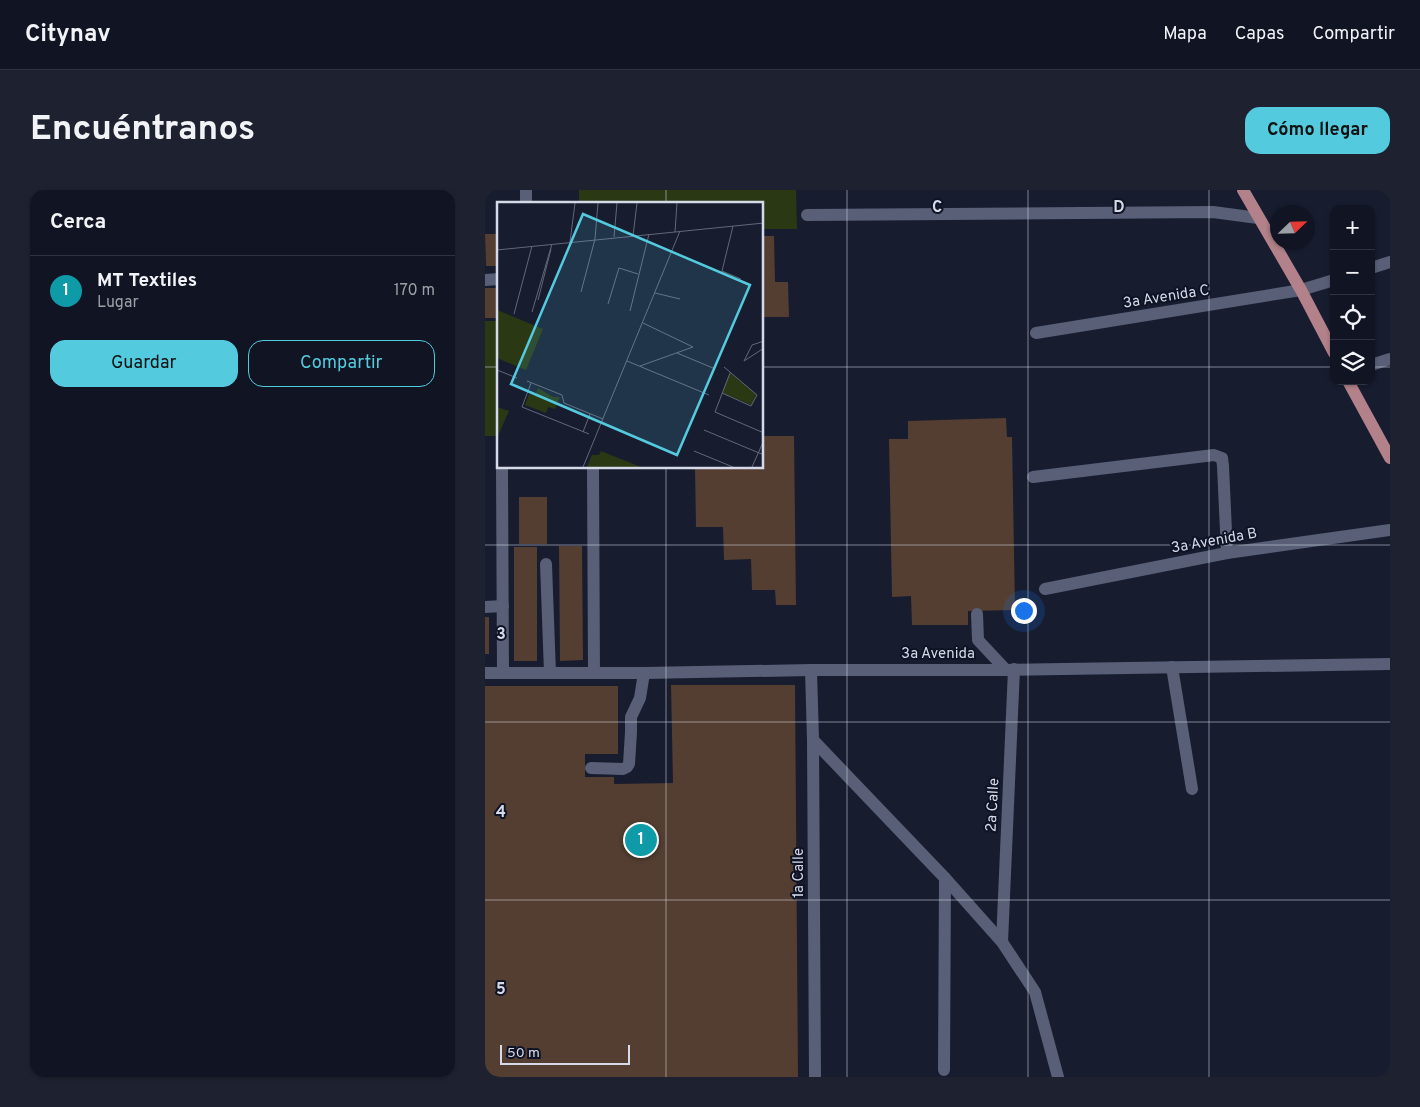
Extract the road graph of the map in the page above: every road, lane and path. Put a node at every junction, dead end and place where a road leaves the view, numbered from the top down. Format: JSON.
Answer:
{"nodes":[{"id":1,"x":1243,"y":190,"type":"edge"},
{"id":2,"x":807,"y":215,"type":"dead end"},
{"id":3,"x":1259,"y":218,"type":"junction"},
{"id":4,"x":1390,"y":262,"type":"edge"},
{"id":5,"x":1375,"y":267,"type":"edge"},
{"id":6,"x":1330,"y":281,"type":"edge"},
{"id":7,"x":1301,"y":290,"type":"junction"},
{"id":8,"x":1036,"y":333,"type":"dead end"},
{"id":9,"x":1330,"y":345,"type":"edge"},
{"id":10,"x":1390,"y":359,"type":"edge"},
{"id":11,"x":1375,"y":364,"type":"edge"},
{"id":12,"x":1350,"y":385,"type":"edge"},
{"id":13,"x":1390,"y":456,"type":"edge"},
{"id":14,"x":502,"y":469,"type":"edge"},
{"id":15,"x":593,"y":469,"type":"edge"},
{"id":16,"x":1033,"y":477,"type":"dead end"},
{"id":17,"x":1390,"y":530,"type":"edge"},
{"id":18,"x":1227,"y":553,"type":"junction"},
{"id":19,"x":546,"y":564,"type":"dead end"},
{"id":20,"x":1045,"y":590,"type":"dead end"},
{"id":21,"x":503,"y":606,"type":"junction"},
{"id":22,"x":485,"y":607,"type":"edge"},
{"id":23,"x":977,"y":614,"type":"dead end"},
{"id":24,"x":1390,"y":664,"type":"edge"},
{"id":25,"x":1172,"y":668,"type":"junction"},
{"id":26,"x":811,"y":670,"type":"junction"},
{"id":27,"x":1010,"y":670,"type":"junction"},
{"id":28,"x":485,"y":673,"type":"edge"},
{"id":29,"x":503,"y":673,"type":"junction"},
{"id":30,"x":550,"y":673,"type":"junction"},
{"id":31,"x":594,"y":673,"type":"junction"},
{"id":32,"x":643,"y":673,"type":"junction"},
{"id":33,"x":813,"y":740,"type":"junction"},
{"id":34,"x":591,"y":768,"type":"dead end"},
{"id":35,"x":1192,"y":789,"type":"dead end"},
{"id":36,"x":945,"y":878,"type":"junction"},
{"id":37,"x":1002,"y":942,"type":"junction"},
{"id":38,"x":944,"y":1070,"type":"dead end"},
{"id":39,"x":815,"y":1077,"type":"edge"},
{"id":40,"x":1058,"y":1077,"type":"edge"}],
"edges":[{"from":1,"to":3,"type":"main road"},
{"from":2,"to":3,"type":"street"},
{"from":3,"to":7,"type":"main road"},
{"from":4,"to":5,"type":"street"},
{"from":6,"to":7,"type":"street","name":"3a Avenida C"},
{"from":7,"to":8,"type":"street","name":"3a Avenida C"},
{"from":7,"to":9,"type":"main road"},
{"from":10,"to":11,"type":"street"},
{"from":12,"to":13,"type":"main road"},
{"from":14,"to":21,"type":"street"},
{"from":15,"to":31,"type":"street"},
{"from":16,"to":18,"type":"street"},
{"from":17,"to":18,"type":"street","name":"3a Avenida B"},
{"from":18,"to":20,"type":"street","name":"3a Avenida B"},
{"from":19,"to":30,"type":"street"},
{"from":21,"to":22,"type":"street"},
{"from":21,"to":29,"type":"street"},
{"from":23,"to":27,"type":"street"},
{"from":24,"to":25,"type":"street","name":"3a Avenida"},
{"from":25,"to":27,"type":"street","name":"3a Avenida"},
{"from":25,"to":35,"type":"street"},
{"from":26,"to":27,"type":"street","name":"3a Avenida"},
{"from":26,"to":32,"type":"street","name":"3a Avenida"},
{"from":26,"to":33,"type":"street","name":"1a Calle"},
{"from":27,"to":37,"type":"street","name":"2a Calle"},
{"from":28,"to":29,"type":"street","name":"3a Avenida"},
{"from":29,"to":30,"type":"street","name":"3a Avenida"},
{"from":30,"to":31,"type":"street","name":"3a Avenida"},
{"from":31,"to":32,"type":"street","name":"3a Avenida"},
{"from":32,"to":34,"type":"street"},
{"from":33,"to":36,"type":"street"},
{"from":33,"to":39,"type":"street","name":"1a Calle"},
{"from":36,"to":37,"type":"street"},
{"from":36,"to":38,"type":"street"},
{"from":37,"to":40,"type":"street"}]}
